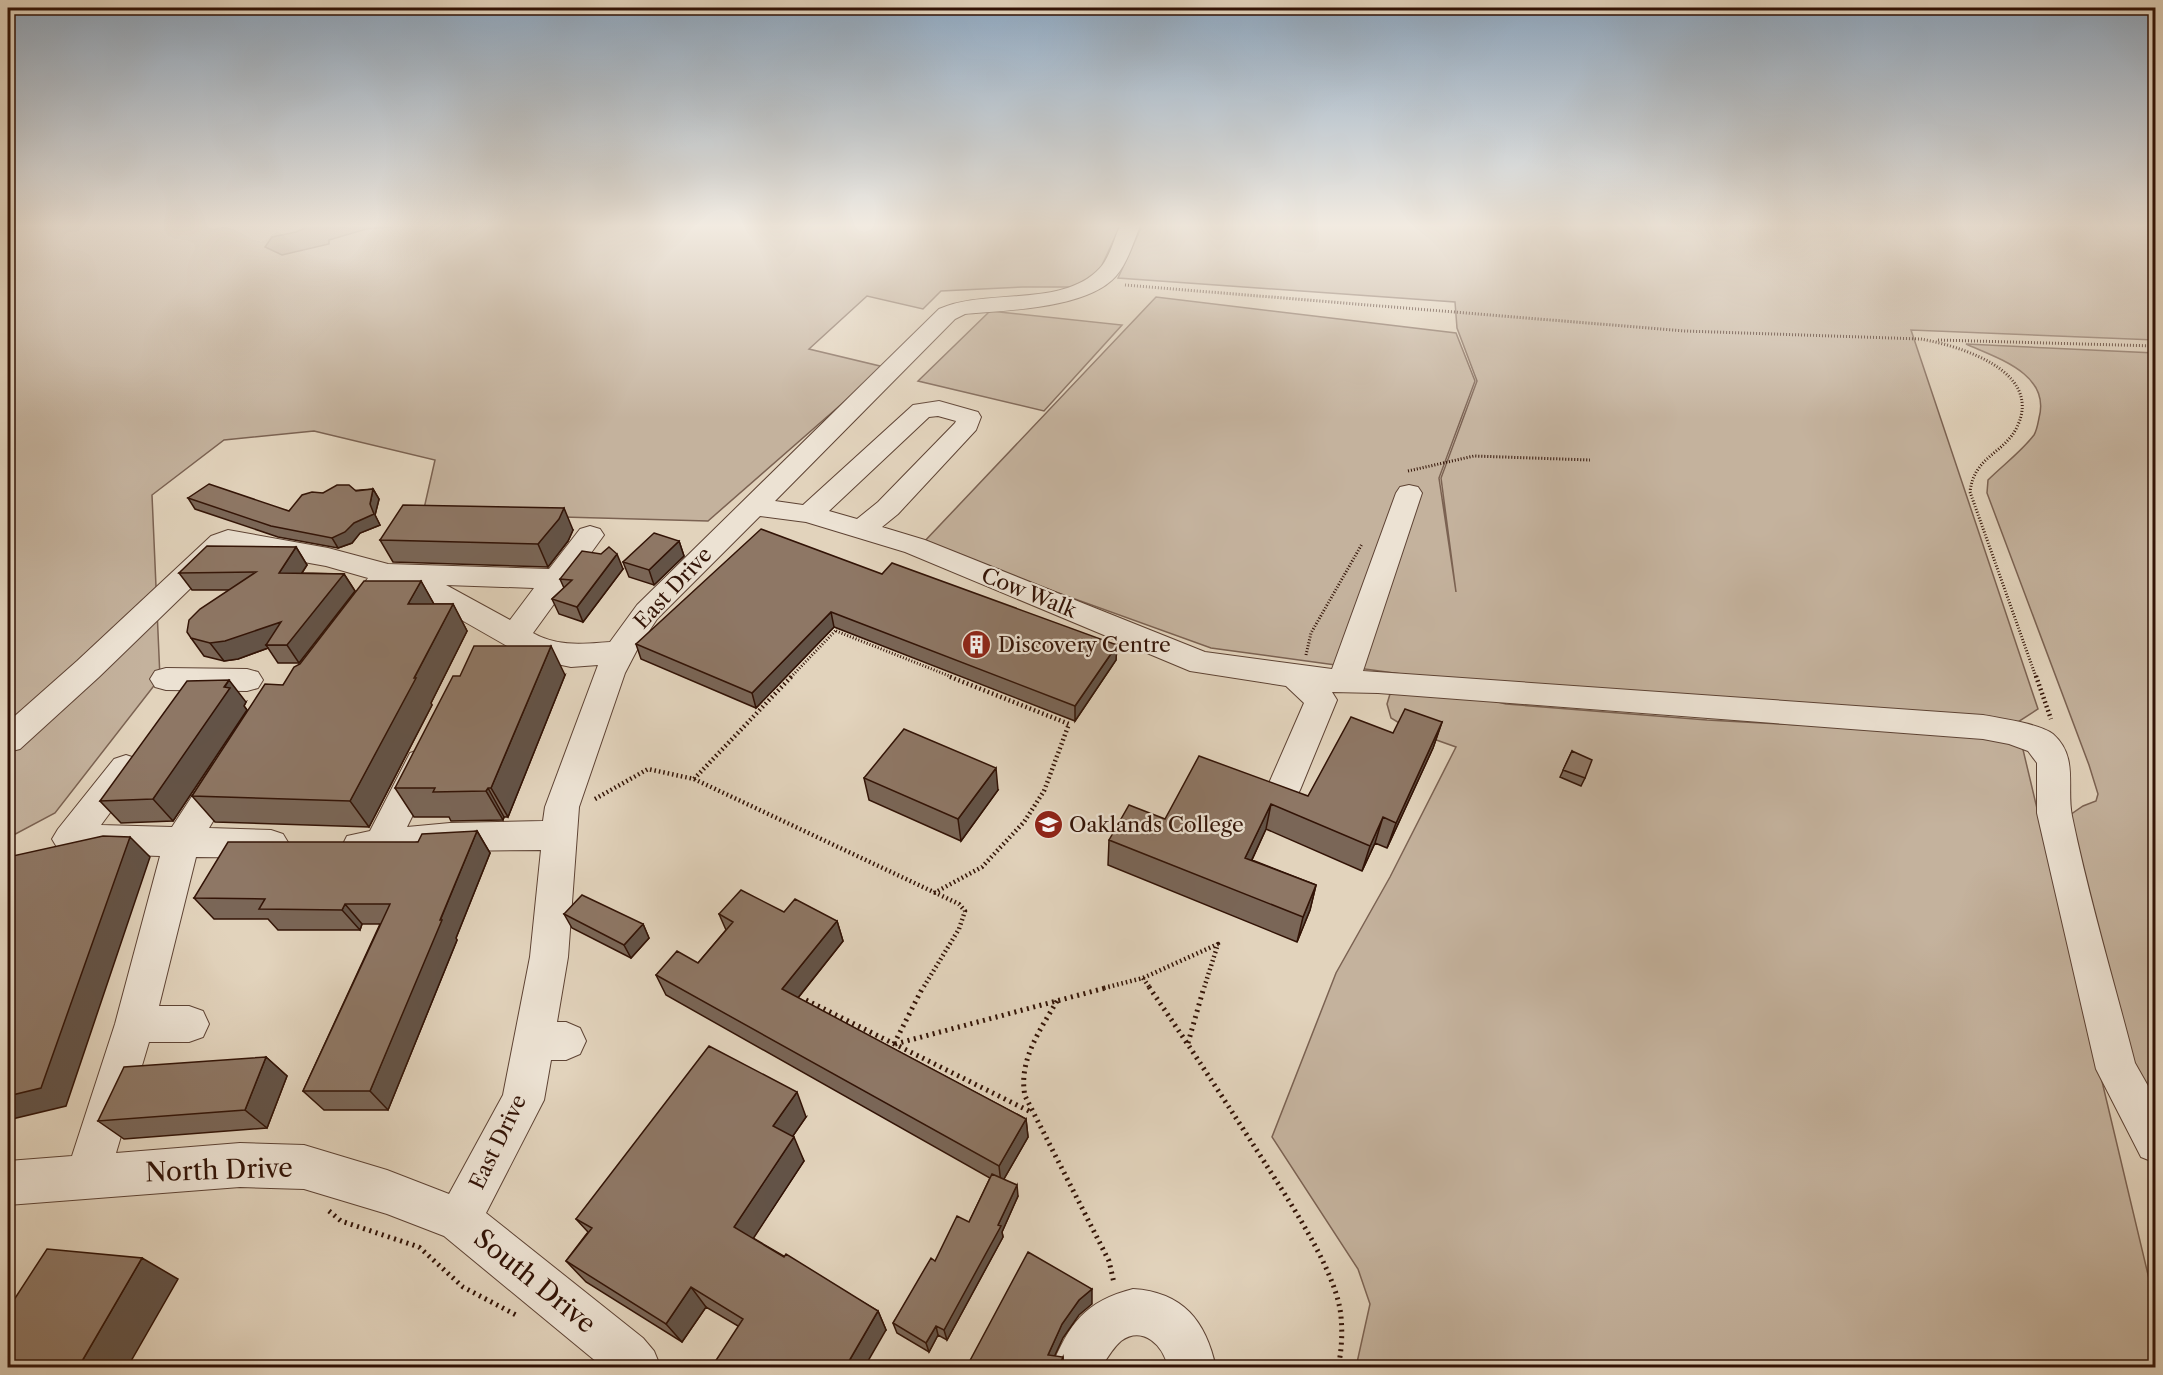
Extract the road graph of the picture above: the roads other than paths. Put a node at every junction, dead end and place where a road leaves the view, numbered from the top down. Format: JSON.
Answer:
{"nodes":[{"id":1,"x":1075,"y":290,"type":"edge"},
{"id":2,"x":1409,"y":493,"type":"dead end"},
{"id":3,"x":752,"y":506,"type":"junction"},
{"id":4,"x":809,"y":514,"type":"junction"},
{"id":5,"x":861,"y":531,"type":"junction"},
{"id":6,"x":590,"y":535,"type":"dead end"},
{"id":7,"x":387,"y":574,"type":"junction"},
{"id":8,"x":556,"y":579,"type":"junction"},
{"id":9,"x":339,"y":636,"type":"edge"},
{"id":10,"x":495,"y":636,"type":"junction"},
{"id":11,"x":619,"y":652,"type":"junction"},
{"id":12,"x":1294,"y":675,"type":"junction"},
{"id":13,"x":248,"y":680,"type":"dead end"},
{"id":14,"x":1343,"y":682,"type":"junction"},
{"id":15,"x":179,"y":689,"type":"edge"},
{"id":16,"x":8,"y":740,"type":"edge"},
{"id":17,"x":433,"y":740,"type":"edge"},
{"id":18,"x":144,"y":746,"type":"edge"},
{"id":19,"x":240,"y":750,"type":"edge"},
{"id":20,"x":1283,"y":790,"type":"edge"},
{"id":21,"x":561,"y":821,"type":"junction"},
{"id":22,"x":182,"y":841,"type":"junction"},
{"id":23,"x":380,"y":844,"type":"junction"},
{"id":24,"x":135,"y":1024,"type":"junction"},
{"id":25,"x":189,"y":1024,"type":"dead end"},
{"id":26,"x":2156,"y":1142,"type":"edge"},
{"id":27,"x":87,"y":1177,"type":"junction"},
{"id":28,"x":8,"y":1183,"type":"edge"},
{"id":29,"x":459,"y":1220,"type":"junction"},
{"id":30,"x":637,"y":1368,"type":"edge"},
{"id":31,"x":1075,"y":1368,"type":"edge"},
{"id":32,"x":1192,"y":1368,"type":"edge"}],
"edges":[{"from":1,"to":3,"type":"lane","name":"East Drive"},
{"from":2,"to":14,"type":"lane"},
{"from":3,"to":4,"type":"lane","name":"Cow Walk"},
{"from":3,"to":11,"type":"lane","name":"East Drive"},
{"from":4,"to":5,"type":"lane","name":"Cow Walk"},
{"from":4,"to":5,"type":"lane"},
{"from":5,"to":12,"type":"lane","name":"Cow Walk"},
{"from":6,"to":8,"type":"lane"},
{"from":7,"to":8,"type":"lane"},
{"from":7,"to":9,"type":"lane"},
{"from":7,"to":10,"type":"lane"},
{"from":7,"to":16,"type":"lane"},
{"from":8,"to":10,"type":"lane"},
{"from":10,"to":11,"type":"lane"},
{"from":11,"to":21,"type":"lane","name":"East Drive"},
{"from":12,"to":14,"type":"lane","name":"Cow Walk"},
{"from":12,"to":20,"type":"lane"},
{"from":13,"to":15,"type":"lane"},
{"from":14,"to":26,"type":"lane","name":"Cow Walk"},
{"from":17,"to":23,"type":"lane"},
{"from":18,"to":22,"type":"lane"},
{"from":19,"to":22,"type":"lane"},
{"from":21,"to":23,"type":"lane"},
{"from":21,"to":29,"type":"lane","name":"East Drive"},
{"from":22,"to":23,"type":"lane"},
{"from":22,"to":24,"type":"lane"},
{"from":24,"to":25,"type":"lane"},
{"from":24,"to":27,"type":"lane"},
{"from":27,"to":28,"type":"lane","name":"North Drive"},
{"from":27,"to":29,"type":"lane","name":"North Drive"},
{"from":29,"to":30,"type":"lane","name":"South Drive"},
{"from":31,"to":32,"type":"lane"}]}
